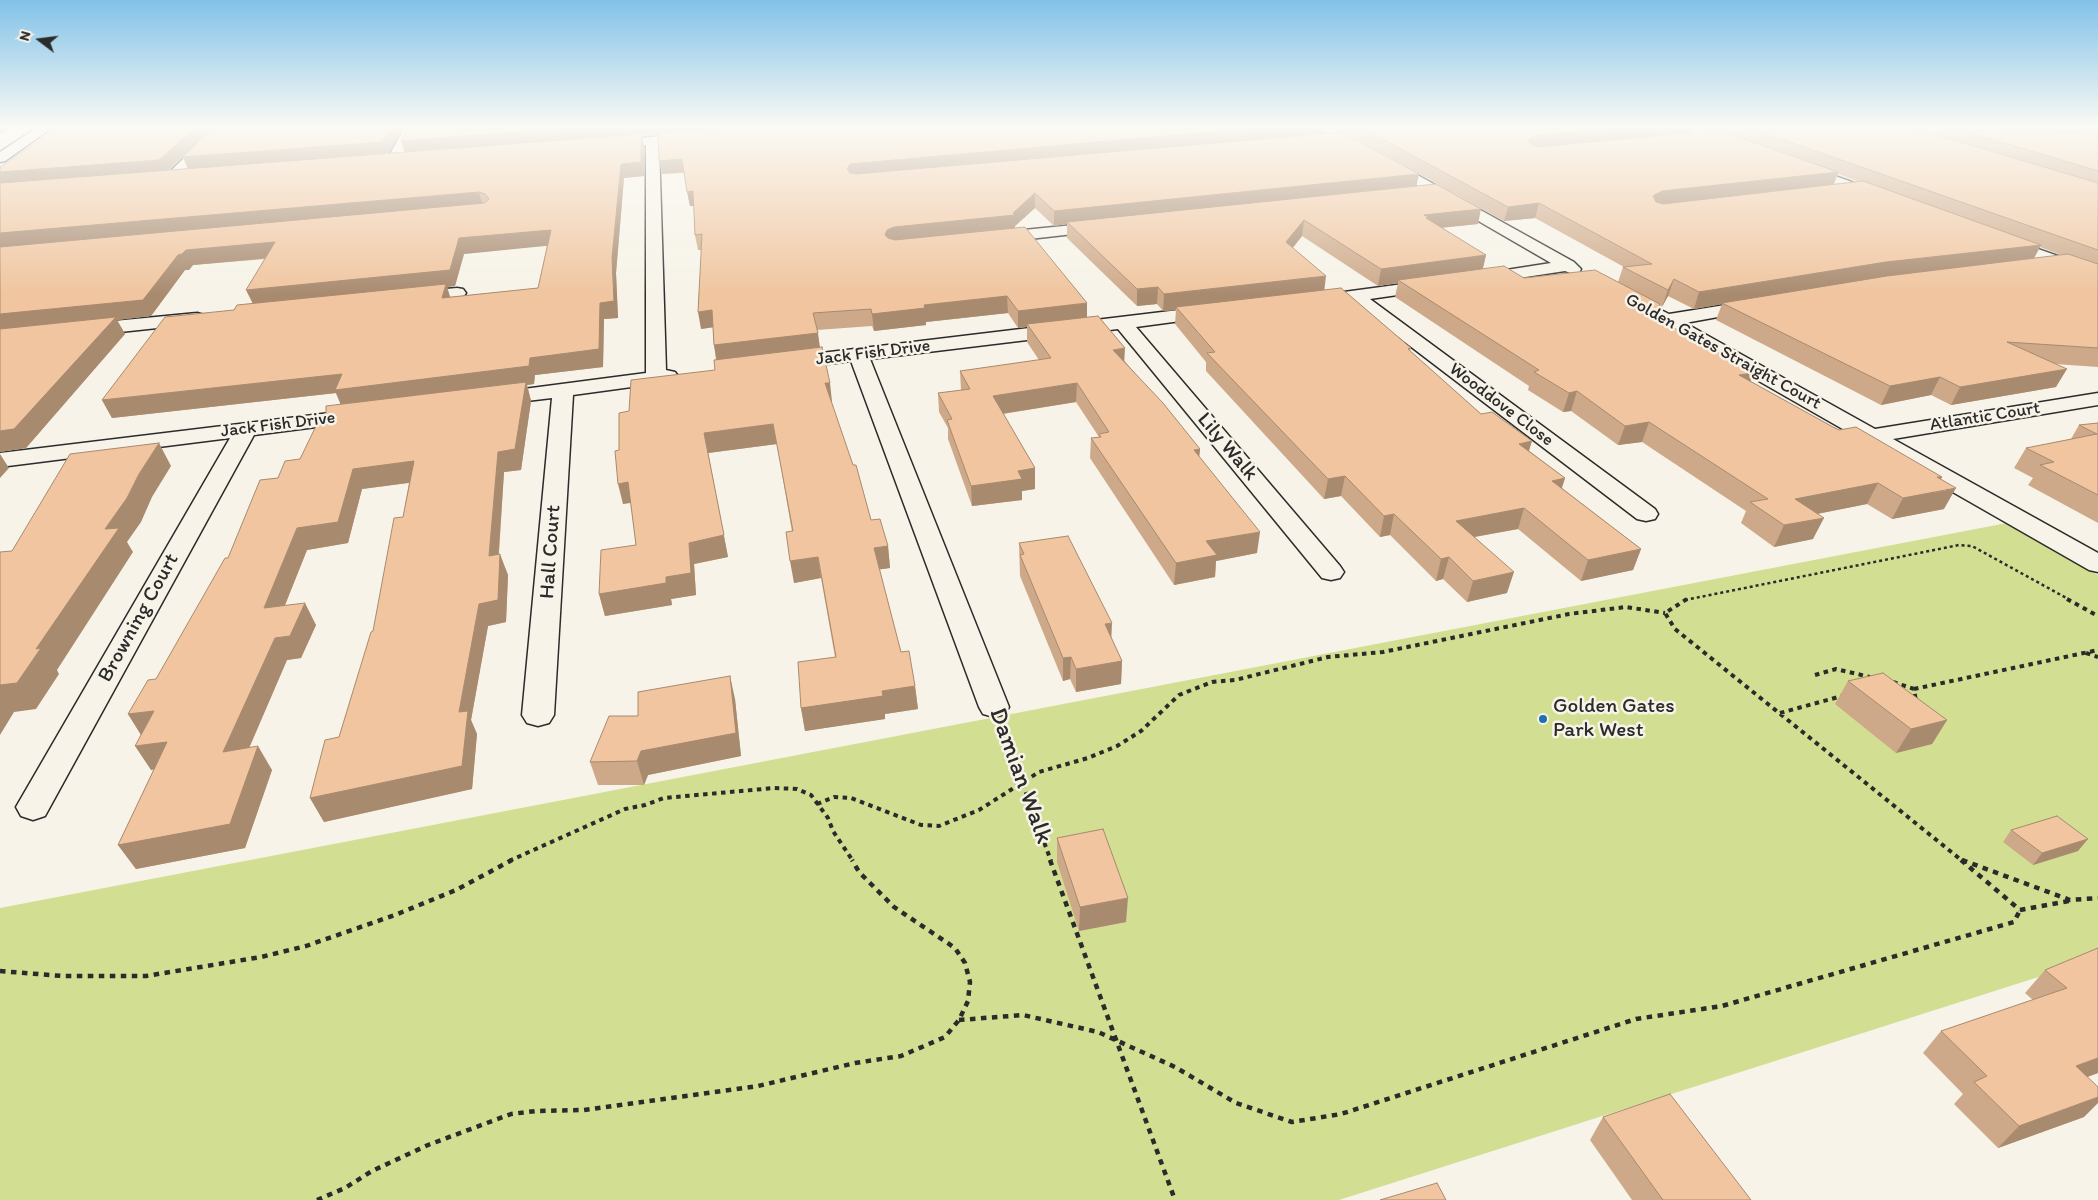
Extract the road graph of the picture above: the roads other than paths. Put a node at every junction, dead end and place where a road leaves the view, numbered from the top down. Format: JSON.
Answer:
{"nodes":[{"id":1,"x":653,"y":183,"type":"edge"},
{"id":2,"x":1420,"y":183,"type":"edge"},
{"id":3,"x":1843,"y":183,"type":"edge"},
{"id":4,"x":1860,"y":189,"type":"junction"},
{"id":5,"x":1436,"y":192,"type":"junction"},
{"id":6,"x":1831,"y":193,"type":"edge"},
{"id":7,"x":1406,"y":195,"type":"edge"},
{"id":8,"x":1888,"y":200,"type":"edge"},
{"id":9,"x":1122,"y":225,"type":"edge"},
{"id":10,"x":1989,"y":236,"type":"edge"},
{"id":11,"x":974,"y":240,"type":"edge"},
{"id":12,"x":2062,"y":263,"type":"junction"},
{"id":13,"x":1568,"y":266,"type":"junction"},
{"id":14,"x":2024,"y":268,"type":"edge"},
{"id":15,"x":2098,"y":276,"type":"edge"},
{"id":16,"x":457,"y":293,"type":"dead end"},
{"id":17,"x":1355,"y":296,"type":"junction"},
{"id":18,"x":398,"y":299,"type":"edge"},
{"id":19,"x":1296,"y":303,"type":"edge"},
{"id":20,"x":1774,"y":303,"type":"edge"},
{"id":21,"x":1228,"y":310,"type":"edge"},
{"id":22,"x":219,"y":317,"type":"edge"},
{"id":23,"x":1668,"y":320,"type":"junction"},
{"id":24,"x":1123,"y":323,"type":"junction"},
{"id":25,"x":70,"y":332,"type":"edge"},
{"id":26,"x":859,"y":355,"type":"junction"},
{"id":27,"x":772,"y":364,"type":"edge"},
{"id":28,"x":685,"y":374,"type":"edge"},
{"id":29,"x":656,"y":378,"type":"junction"},
{"id":30,"x":563,"y":390,"type":"junction"},
{"id":31,"x":2098,"y":399,"type":"edge"},
{"id":32,"x":474,"y":401,"type":"edge"},
{"id":33,"x":385,"y":412,"type":"edge"},
{"id":34,"x":246,"y":429,"type":"junction"},
{"id":35,"x":1873,"y":436,"type":"junction"},
{"id":36,"x":0,"y":460,"type":"edge"},
{"id":37,"x":1646,"y":514,"type":"dead end"},
{"id":38,"x":2098,"y":564,"type":"edge"},
{"id":39,"x":1331,"y":572,"type":"dead end"},
{"id":40,"x":994,"y":706,"type":"road end"},
{"id":41,"x":538,"y":715,"type":"dead end"},
{"id":42,"x":33,"y":807,"type":"dead end"}],
"edges":[{"from":1,"to":29,"type":"street"},
{"from":2,"to":5,"type":"street","name":"Golden Gates Straight Court"},
{"from":3,"to":4,"type":"street"},
{"from":4,"to":6,"type":"street"},
{"from":4,"to":8,"type":"street"},
{"from":5,"to":7,"type":"street"},
{"from":5,"to":13,"type":"street","name":"Golden Gates Straight Court"},
{"from":9,"to":11,"type":"street"},
{"from":10,"to":12,"type":"street"},
{"from":12,"to":14,"type":"street"},
{"from":12,"to":15,"type":"street"},
{"from":13,"to":17,"type":"street"},
{"from":13,"to":23,"type":"street","name":"Golden Gates Straight Court"},
{"from":16,"to":18,"type":"street"},
{"from":17,"to":19,"type":"street"},
{"from":17,"to":37,"type":"street","name":"Wooddove Close"},
{"from":20,"to":23,"type":"street"},
{"from":21,"to":24,"type":"street","name":"Jack Fish Drive"},
{"from":22,"to":25,"type":"street"},
{"from":23,"to":35,"type":"street","name":"Golden Gates Straight Court"},
{"from":24,"to":26,"type":"street","name":"Jack Fish Drive"},
{"from":24,"to":39,"type":"street","name":"Lily Walk"},
{"from":26,"to":27,"type":"street","name":"Jack Fish Drive"},
{"from":26,"to":40,"type":"street","name":"Damian Walk"},
{"from":28,"to":29,"type":"street"},
{"from":29,"to":30,"type":"street"},
{"from":30,"to":32,"type":"street"},
{"from":30,"to":41,"type":"street","name":"Hall Court"},
{"from":31,"to":35,"type":"street","name":"Atlantic Court"},
{"from":33,"to":34,"type":"street","name":"Jack Fish Drive"},
{"from":34,"to":36,"type":"street","name":"Jack Fish Drive"},
{"from":34,"to":42,"type":"street","name":"Browning Court"},
{"from":35,"to":38,"type":"street","name":"Golden Gates Straight Court"}]}
